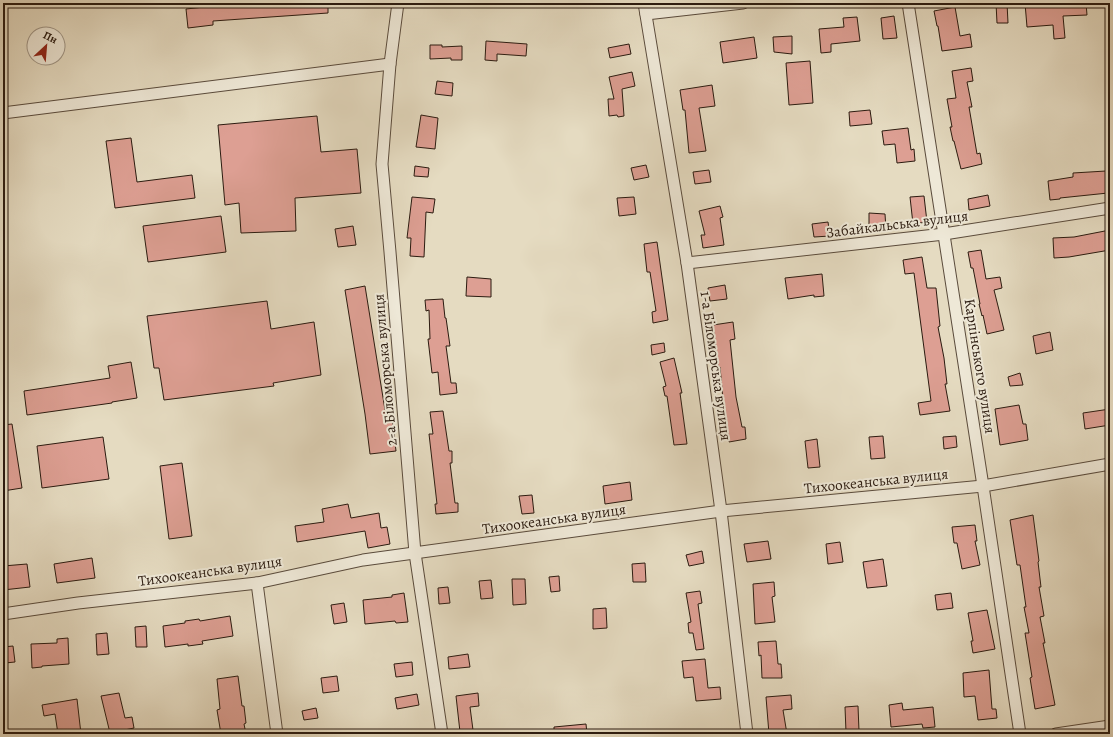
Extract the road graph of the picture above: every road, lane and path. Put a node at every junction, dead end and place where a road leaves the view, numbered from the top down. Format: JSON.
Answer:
{"nodes":[{"id":1,"x":398,"y":3,"type":"edge"},
{"id":2,"x":644,"y":3,"type":"edge"},
{"id":3,"x":743,"y":3,"type":"edge"},
{"id":4,"x":908,"y":3,"type":"edge"},
{"id":5,"x":646,"y":14,"type":"junction"},
{"id":6,"x":390,"y":64,"type":"junction"},
{"id":7,"x":3,"y":113,"type":"edge"},
{"id":8,"x":1110,"y":208,"type":"edge"},
{"id":9,"x":944,"y":234,"type":"junction"},
{"id":10,"x":687,"y":264,"type":"junction"},
{"id":11,"x":1110,"y":464,"type":"edge"},
{"id":12,"x":983,"y":486,"type":"junction"},
{"id":13,"x":721,"y":512,"type":"junction"},
{"id":14,"x":415,"y":553,"type":"junction"},
{"id":15,"x":257,"y":583,"type":"junction"},
{"id":16,"x":3,"y":614,"type":"edge"},
{"id":17,"x":1110,"y":726,"type":"edge"},
{"id":18,"x":277,"y":734,"type":"edge"},
{"id":19,"x":442,"y":734,"type":"edge"},
{"id":20,"x":747,"y":734,"type":"edge"},
{"id":21,"x":1020,"y":734,"type":"edge"},
{"id":22,"x":1056,"y":734,"type":"edge"}],
"edges":[{"from":1,"to":6,"type":"street","name":"2-а Біломорська вулиця"},
{"from":2,"to":5,"type":"street","name":"1-а Біломорська вулиця"},
{"from":3,"to":5,"type":"street"},
{"from":4,"to":9,"type":"street","name":"Карпінського вулиця"},
{"from":5,"to":10,"type":"street","name":"1-а Біломорська вулиця"},
{"from":6,"to":7,"type":"street"},
{"from":6,"to":14,"type":"street","name":"2-а Біломорська вулиця"},
{"from":8,"to":9,"type":"street","name":"Забайкальська вулиця"},
{"from":9,"to":10,"type":"street","name":"Забайкальська вулиця"},
{"from":9,"to":12,"type":"street","name":"Карпінського вулиця"},
{"from":10,"to":13,"type":"street","name":"1-а Біломорська вулиця"},
{"from":11,"to":12,"type":"street","name":"Тихоокеанська вулиця"},
{"from":12,"to":13,"type":"street","name":"Тихоокеанська вулиця"},
{"from":12,"to":21,"type":"street","name":"Карпінського вулиця"},
{"from":13,"to":14,"type":"street","name":"Тихоокеанська вулиця"},
{"from":13,"to":20,"type":"street","name":"1-а Біломорська вулиця"},
{"from":14,"to":15,"type":"street","name":"Тихоокеанська вулиця"},
{"from":14,"to":19,"type":"street","name":"2-а Біломорська вулиця"},
{"from":15,"to":16,"type":"street","name":"Тихоокеанська вулиця"},
{"from":15,"to":18,"type":"street"},
{"from":17,"to":22,"type":"street"}]}
